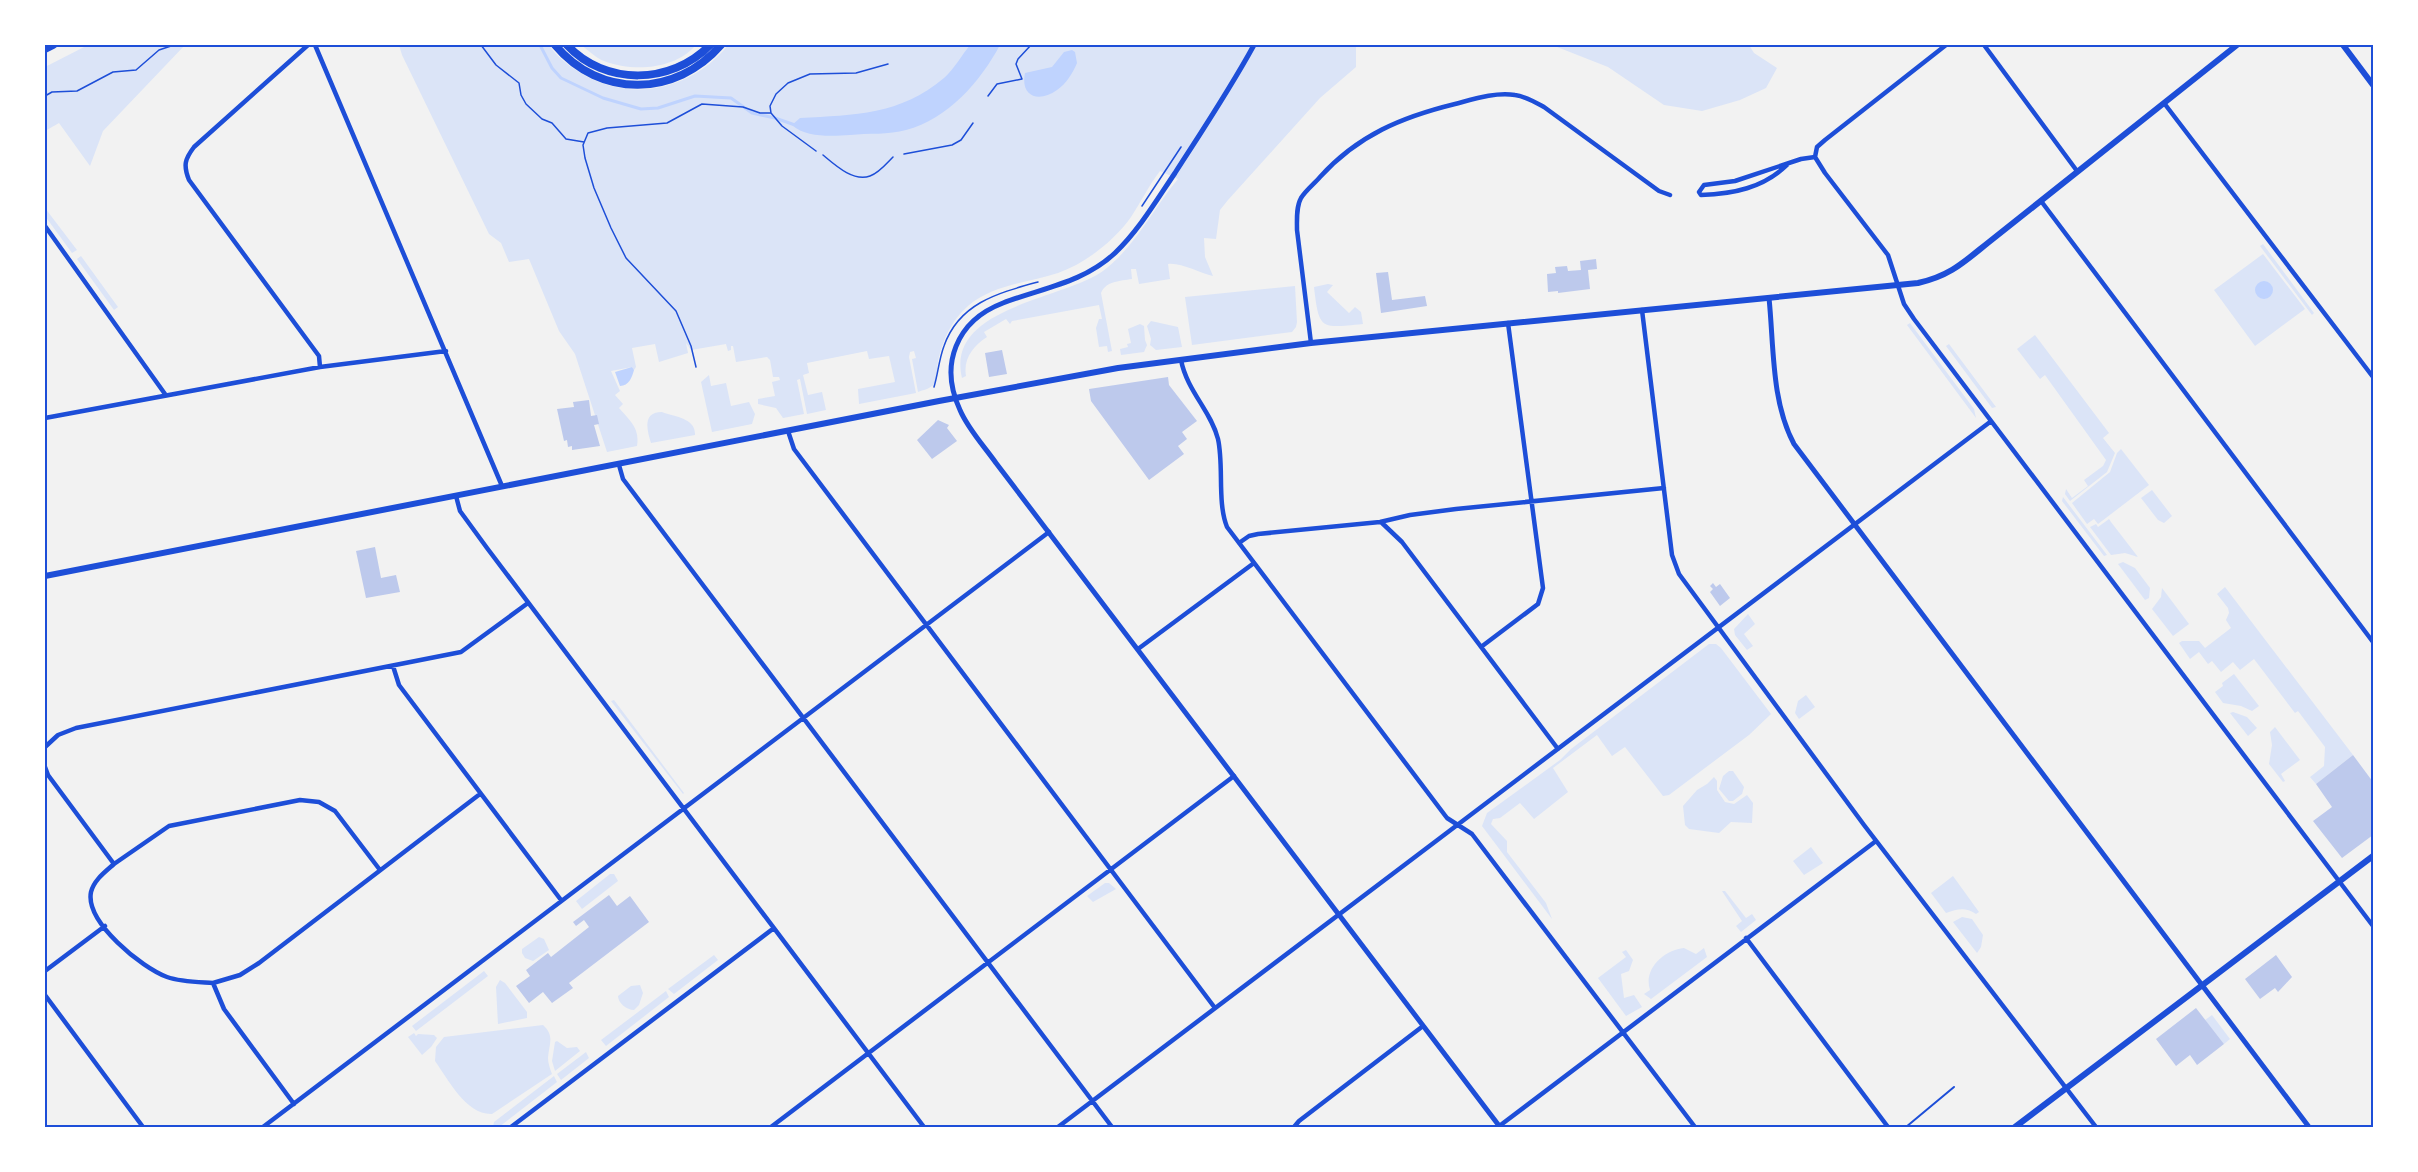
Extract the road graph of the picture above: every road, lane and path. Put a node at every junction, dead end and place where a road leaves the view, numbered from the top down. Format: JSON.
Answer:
{"nodes":[{"id":1,"x":53,"y":45,"type":"edge"},
{"id":2,"x":174,"y":45,"type":"edge"},
{"id":3,"x":308,"y":45,"type":"edge"},
{"id":4,"x":315,"y":45,"type":"edge"},
{"id":5,"x":481,"y":45,"type":"edge"},
{"id":6,"x":555,"y":45,"type":"edge"},
{"id":7,"x":567,"y":45,"type":"edge"},
{"id":8,"x":710,"y":45,"type":"edge"},
{"id":9,"x":721,"y":45,"type":"edge"},
{"id":10,"x":1031,"y":45,"type":"edge"},
{"id":11,"x":1254,"y":45,"type":"edge"},
{"id":12,"x":1946,"y":45,"type":"edge"},
{"id":13,"x":1984,"y":45,"type":"edge"},
{"id":14,"x":2237,"y":45,"type":"edge"},
{"id":15,"x":2343,"y":45,"type":"edge"},
{"id":16,"x":45,"y":49,"type":"edge"},
{"id":17,"x":888,"y":64,"type":"dead end"},
{"id":18,"x":2373,"y":85,"type":"edge"},
{"id":19,"x":45,"y":96,"type":"edge"},
{"id":20,"x":988,"y":96,"type":"dead end"},
{"id":21,"x":2164,"y":103,"type":"junction"},
{"id":22,"x":771,"y":113,"type":"junction"},
{"id":23,"x":973,"y":123,"type":"dead end"},
{"id":24,"x":584,"y":142,"type":"junction"},
{"id":25,"x":1184,"y":143,"type":"dead end"},
{"id":26,"x":816,"y":150,"type":"dead end"},
{"id":27,"x":904,"y":154,"type":"dead end"},
{"id":28,"x":823,"y":155,"type":"dead end"},
{"id":29,"x":893,"y":157,"type":"dead end"},
{"id":30,"x":1815,"y":157,"type":"junction"},
{"id":31,"x":1787,"y":165,"type":"junction"},
{"id":32,"x":2077,"y":171,"type":"junction"},
{"id":33,"x":1670,"y":195,"type":"dead end"},
{"id":34,"x":2042,"y":201,"type":"junction"},
{"id":35,"x":1137,"y":214,"type":"dead end"},
{"id":36,"x":45,"y":226,"type":"edge"},
{"id":37,"x":1042,"y":281,"type":"dead end"},
{"id":38,"x":1898,"y":285,"type":"junction"},
{"id":39,"x":1769,"y":298,"type":"junction"},
{"id":40,"x":1642,"y":310,"type":"junction"},
{"id":41,"x":1508,"y":323,"type":"junction"},
{"id":42,"x":1311,"y":343,"type":"junction"},
{"id":43,"x":446,"y":351,"type":"junction"},
{"id":44,"x":1180,"y":360,"type":"junction"},
{"id":45,"x":320,"y":367,"type":"junction"},
{"id":46,"x":696,"y":367,"type":"dead end"},
{"id":47,"x":2373,"y":377,"type":"edge"},
{"id":48,"x":934,"y":387,"type":"dead end"},
{"id":49,"x":165,"y":394,"type":"junction"},
{"id":50,"x":955,"y":398,"type":"junction"},
{"id":51,"x":45,"y":418,"type":"edge"},
{"id":52,"x":1990,"y":422,"type":"junction"},
{"id":53,"x":788,"y":431,"type":"junction"},
{"id":54,"x":618,"y":465,"type":"junction"},
{"id":55,"x":502,"y":486,"type":"junction"},
{"id":56,"x":1664,"y":488,"type":"junction"},
{"id":57,"x":456,"y":496,"type":"junction"},
{"id":58,"x":1531,"y":502,"type":"junction"},
{"id":59,"x":1380,"y":522,"type":"junction"},
{"id":60,"x":1854,"y":525,"type":"junction"},
{"id":61,"x":1049,"y":532,"type":"junction"},
{"id":62,"x":1239,"y":543,"type":"junction"},
{"id":63,"x":1254,"y":563,"type":"junction"},
{"id":64,"x":45,"y":576,"type":"edge"},
{"id":65,"x":528,"y":603,"type":"junction"},
{"id":66,"x":926,"y":625,"type":"junction"},
{"id":67,"x":1719,"y":628,"type":"junction"},
{"id":68,"x":2373,"y":642,"type":"edge"},
{"id":69,"x":1481,"y":647,"type":"junction"},
{"id":70,"x":1138,"y":649,"type":"junction"},
{"id":71,"x":393,"y":666,"type":"junction"},
{"id":72,"x":802,"y":718,"type":"junction"},
{"id":73,"x":45,"y":747,"type":"edge"},
{"id":74,"x":1558,"y":749,"type":"junction"},
{"id":75,"x":45,"y":767,"type":"edge"},
{"id":76,"x":1234,"y":776,"type":"junction"},
{"id":77,"x":480,"y":794,"type":"junction"},
{"id":78,"x":683,"y":808,"type":"junction"},
{"id":79,"x":1458,"y":825,"type":"junction"},
{"id":80,"x":1876,"y":841,"type":"junction"},
{"id":81,"x":2373,"y":856,"type":"edge"},
{"id":82,"x":114,"y":864,"type":"junction"},
{"id":83,"x":380,"y":870,"type":"junction"},
{"id":84,"x":1111,"y":870,"type":"junction"},
{"id":85,"x":2340,"y":882,"type":"junction"},
{"id":86,"x":561,"y":900,"type":"junction"},
{"id":87,"x":1339,"y":915,"type":"junction"},
{"id":88,"x":2373,"y":926,"type":"edge"},
{"id":89,"x":105,"y":927,"type":"junction"},
{"id":90,"x":774,"y":928,"type":"junction"},
{"id":91,"x":1746,"y":938,"type":"junction"},
{"id":92,"x":987,"y":962,"type":"junction"},
{"id":93,"x":45,"y":971,"type":"edge"},
{"id":94,"x":213,"y":983,"type":"junction"},
{"id":95,"x":2202,"y":985,"type":"junction"},
{"id":96,"x":45,"y":995,"type":"edge"},
{"id":97,"x":1215,"y":1008,"type":"junction"},
{"id":98,"x":1424,"y":1026,"type":"junction"},
{"id":99,"x":1622,"y":1032,"type":"junction"},
{"id":100,"x":868,"y":1053,"type":"junction"},
{"id":101,"x":1954,"y":1087,"type":"dead end"},
{"id":102,"x":2067,"y":1088,"type":"junction"},
{"id":103,"x":1092,"y":1101,"type":"junction"},
{"id":104,"x":294,"y":1104,"type":"junction"},
{"id":105,"x":143,"y":1127,"type":"edge"},
{"id":106,"x":263,"y":1127,"type":"edge"},
{"id":107,"x":511,"y":1127,"type":"edge"},
{"id":108,"x":771,"y":1127,"type":"edge"},
{"id":109,"x":924,"y":1127,"type":"edge"},
{"id":110,"x":1058,"y":1127,"type":"edge"},
{"id":111,"x":1112,"y":1127,"type":"edge"},
{"id":112,"x":1294,"y":1127,"type":"edge"},
{"id":113,"x":1499,"y":1127,"type":"edge"},
{"id":114,"x":1695,"y":1127,"type":"edge"},
{"id":115,"x":1888,"y":1127,"type":"edge"},
{"id":116,"x":1906,"y":1127,"type":"edge"},
{"id":117,"x":2014,"y":1127,"type":"edge"},
{"id":118,"x":2097,"y":1127,"type":"edge"},
{"id":119,"x":2309,"y":1127,"type":"edge"}],
"edges":[{"from":1,"to":16,"type":"highway"},
{"from":2,"to":19,"type":"path"},
{"from":3,"to":45,"type":"street"},
{"from":4,"to":43,"type":"street"},
{"from":5,"to":24,"type":"path"},
{"from":6,"to":9,"type":"highway"},
{"from":7,"to":8,"type":"highway"},
{"from":10,"to":20,"type":"path"},
{"from":11,"to":50,"type":"street"},
{"from":12,"to":30,"type":"street"},
{"from":13,"to":32,"type":"street"},
{"from":14,"to":21,"type":"main road"},
{"from":15,"to":18,"type":"main road"},
{"from":17,"to":22,"type":"path"},
{"from":21,"to":32,"type":"main road"},
{"from":21,"to":47,"type":"street"},
{"from":22,"to":24,"type":"path"},
{"from":22,"to":26,"type":"path"},
{"from":23,"to":27,"type":"path"},
{"from":24,"to":46,"type":"path"},
{"from":25,"to":35,"type":"path"},
{"from":28,"to":29,"type":"path"},
{"from":30,"to":31,"type":"street"},
{"from":30,"to":38,"type":"street"},
{"from":31,"to":31,"type":"street"},
{"from":32,"to":34,"type":"main road"},
{"from":33,"to":42,"type":"street"},
{"from":34,"to":38,"type":"main road"},
{"from":34,"to":68,"type":"street"},
{"from":36,"to":49,"type":"street"},
{"from":37,"to":48,"type":"path"},
{"from":38,"to":39,"type":"main road"},
{"from":38,"to":52,"type":"street"},
{"from":39,"to":40,"type":"main road"},
{"from":39,"to":60,"type":"street"},
{"from":40,"to":41,"type":"main road"},
{"from":40,"to":56,"type":"street"},
{"from":41,"to":42,"type":"main road"},
{"from":41,"to":58,"type":"street"},
{"from":42,"to":44,"type":"main road"},
{"from":43,"to":45,"type":"street"},
{"from":43,"to":55,"type":"street"},
{"from":44,"to":50,"type":"main road"},
{"from":44,"to":62,"type":"street"},
{"from":45,"to":49,"type":"street"},
{"from":49,"to":51,"type":"street"},
{"from":50,"to":53,"type":"main road"},
{"from":50,"to":61,"type":"street"},
{"from":52,"to":60,"type":"street"},
{"from":52,"to":85,"type":"street"},
{"from":53,"to":54,"type":"main road"},
{"from":53,"to":66,"type":"street"},
{"from":54,"to":55,"type":"main road"},
{"from":54,"to":72,"type":"street"},
{"from":55,"to":57,"type":"main road"},
{"from":56,"to":58,"type":"street"},
{"from":56,"to":67,"type":"street"},
{"from":57,"to":64,"type":"main road"},
{"from":57,"to":65,"type":"street"},
{"from":58,"to":59,"type":"street"},
{"from":58,"to":69,"type":"street"},
{"from":59,"to":62,"type":"street"},
{"from":59,"to":69,"type":"street"},
{"from":60,"to":67,"type":"street"},
{"from":60,"to":95,"type":"street"},
{"from":61,"to":66,"type":"street"},
{"from":61,"to":70,"type":"street"},
{"from":62,"to":63,"type":"street"},
{"from":63,"to":70,"type":"street"},
{"from":63,"to":79,"type":"street"},
{"from":65,"to":71,"type":"street"},
{"from":65,"to":78,"type":"street"},
{"from":66,"to":72,"type":"street"},
{"from":66,"to":84,"type":"street"},
{"from":67,"to":74,"type":"street"},
{"from":67,"to":80,"type":"street"},
{"from":69,"to":74,"type":"street"},
{"from":70,"to":76,"type":"street"},
{"from":71,"to":73,"type":"street"},
{"from":71,"to":77,"type":"street"},
{"from":72,"to":78,"type":"street"},
{"from":72,"to":92,"type":"street"},
{"from":74,"to":79,"type":"street"},
{"from":75,"to":82,"type":"street"},
{"from":76,"to":84,"type":"street"},
{"from":76,"to":87,"type":"street"},
{"from":77,"to":83,"type":"street"},
{"from":77,"to":86,"type":"street"},
{"from":78,"to":86,"type":"street"},
{"from":78,"to":90,"type":"street"},
{"from":79,"to":87,"type":"street"},
{"from":79,"to":99,"type":"street"},
{"from":80,"to":91,"type":"street"},
{"from":80,"to":102,"type":"street"},
{"from":81,"to":85,"type":"main road"},
{"from":82,"to":83,"type":"street"},
{"from":82,"to":89,"type":"street"},
{"from":83,"to":94,"type":"street"},
{"from":84,"to":92,"type":"street"},
{"from":84,"to":97,"type":"street"},
{"from":85,"to":88,"type":"street"},
{"from":85,"to":95,"type":"main road"},
{"from":86,"to":104,"type":"street"},
{"from":87,"to":97,"type":"street"},
{"from":87,"to":98,"type":"street"},
{"from":89,"to":93,"type":"street"},
{"from":89,"to":94,"type":"street"},
{"from":90,"to":100,"type":"street"},
{"from":90,"to":107,"type":"street"},
{"from":91,"to":99,"type":"street"},
{"from":91,"to":115,"type":"street"},
{"from":92,"to":100,"type":"street"},
{"from":92,"to":103,"type":"street"},
{"from":94,"to":104,"type":"street"},
{"from":95,"to":102,"type":"main road"},
{"from":95,"to":119,"type":"street"},
{"from":96,"to":105,"type":"street"},
{"from":97,"to":103,"type":"street"},
{"from":98,"to":112,"type":"street"},
{"from":98,"to":113,"type":"street"},
{"from":99,"to":113,"type":"street"},
{"from":99,"to":114,"type":"street"},
{"from":100,"to":108,"type":"street"},
{"from":100,"to":109,"type":"street"},
{"from":101,"to":116,"type":"lane"},
{"from":102,"to":117,"type":"main road"},
{"from":102,"to":118,"type":"street"},
{"from":103,"to":110,"type":"street"},
{"from":103,"to":111,"type":"street"},
{"from":104,"to":106,"type":"street"}]}
